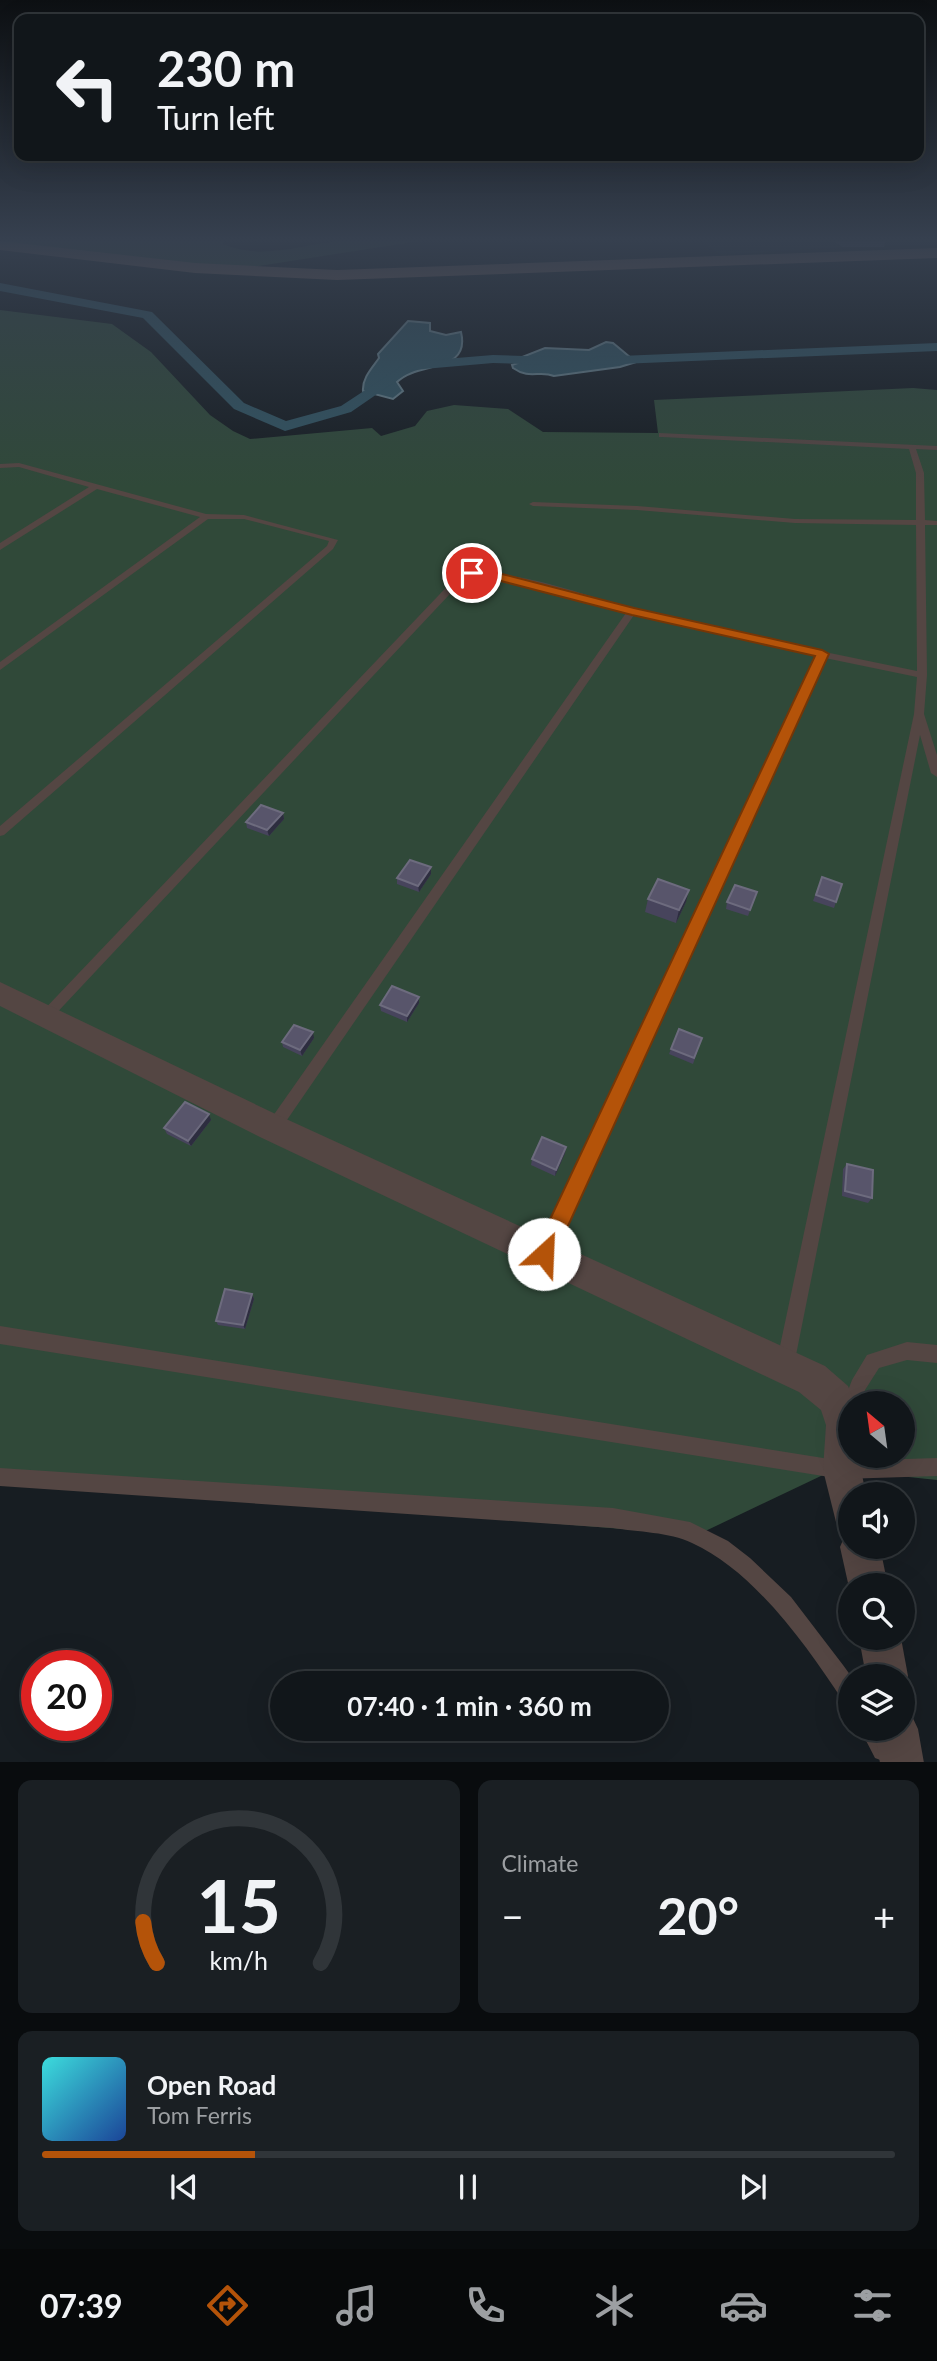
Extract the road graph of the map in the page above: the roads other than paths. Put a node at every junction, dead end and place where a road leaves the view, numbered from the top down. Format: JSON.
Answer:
{"nodes":[{"id":1,"x":662,"y":435,"type":"dead end"},
{"id":2,"x":912,"y":447,"type":"junction"},
{"id":3,"x":937,"y":448,"type":"edge"},
{"id":4,"x":0,"y":466,"type":"edge"},
{"id":5,"x":96,"y":486,"type":"junction"},
{"id":6,"x":533,"y":504,"type":"dead end"},
{"id":7,"x":206,"y":516,"type":"junction"},
{"id":8,"x":921,"y":523,"type":"junction"},
{"id":9,"x":937,"y":523,"type":"edge"},
{"id":10,"x":0,"y":547,"type":"edge"},
{"id":11,"x":632,"y":611,"type":"junction"},
{"id":12,"x":822,"y":654,"type":"junction"},
{"id":13,"x":0,"y":667,"type":"edge"},
{"id":14,"x":922,"y":674,"type":"junction"},
{"id":15,"x":919,"y":714,"type":"junction"},
{"id":16,"x":937,"y":773,"type":"edge"},
{"id":17,"x":0,"y":832,"type":"edge"},
{"id":18,"x":0,"y":993,"type":"edge"},
{"id":19,"x":45,"y":1016,"type":"junction"},
{"id":20,"x":274,"y":1128,"type":"junction"},
{"id":21,"x":544,"y":1254,"type":"junction"},
{"id":22,"x":0,"y":1335,"type":"edge"},
{"id":23,"x":937,"y":1354,"type":"edge"},
{"id":24,"x":785,"y":1366,"type":"junction"},
{"id":25,"x":856,"y":1391,"type":"edge"},
{"id":26,"x":838,"y":1402,"type":"edge"},
{"id":27,"x":937,"y":1467,"type":"edge"},
{"id":28,"x":842,"y":1470,"type":"junction"},
{"id":29,"x":0,"y":1477,"type":"edge"},
{"id":30,"x":845,"y":1482,"type":"edge"},
{"id":31,"x":838,"y":1674,"type":"edge"},
{"id":32,"x":878,"y":1741,"type":"edge"},
{"id":33,"x":898,"y":1741,"type":"edge"},
{"id":34,"x":890,"y":1762,"type":"edge"},
{"id":35,"x":902,"y":1762,"type":"edge"}],
"edges":[{"from":1,"to":2,"type":"lane"},
{"from":2,"to":3,"type":"lane"},
{"from":2,"to":8,"type":"lane"},
{"from":4,"to":5,"type":"lane"},
{"from":5,"to":7,"type":"lane"},
{"from":5,"to":10,"type":"lane"},
{"from":6,"to":8,"type":"lane"},
{"from":7,"to":13,"type":"lane"},
{"from":7,"to":17,"type":"lane"},
{"from":8,"to":9,"type":"lane"},
{"from":8,"to":14,"type":"lane"},
{"from":11,"to":12,"type":"lane"},
{"from":11,"to":19,"type":"lane"},
{"from":11,"to":20,"type":"lane"},
{"from":12,"to":14,"type":"lane"},
{"from":12,"to":21,"type":"lane"},
{"from":14,"to":15,"type":"lane"},
{"from":15,"to":16,"type":"lane"},
{"from":15,"to":24,"type":"lane"},
{"from":18,"to":19,"type":"street"},
{"from":19,"to":20,"type":"street"},
{"from":20,"to":21,"type":"street"},
{"from":21,"to":24,"type":"street"},
{"from":22,"to":28,"type":"lane"},
{"from":23,"to":25,"type":"lane"},
{"from":24,"to":26,"type":"street"},
{"from":27,"to":28,"type":"lane"},
{"from":28,"to":30,"type":"street"},
{"from":29,"to":31,"type":"lane"},
{"from":32,"to":34,"type":"lane"},
{"from":33,"to":35,"type":"street"}]}
